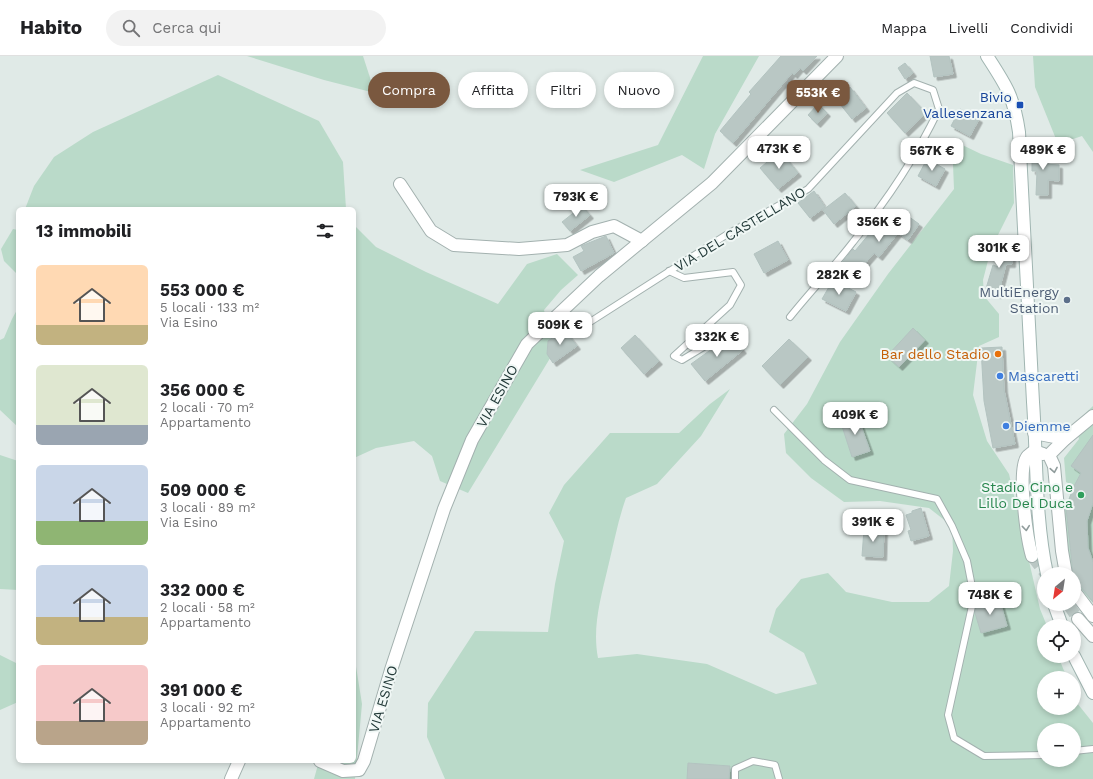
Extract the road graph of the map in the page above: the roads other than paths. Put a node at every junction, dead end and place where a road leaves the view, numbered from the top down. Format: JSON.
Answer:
{"nodes":[{"id":1,"x":837,"y":56,"type":"edge"},
{"id":2,"x":987,"y":56,"type":"edge"},
{"id":3,"x":400,"y":184,"type":"dead end"},
{"id":4,"x":642,"y":241,"type":"junction"},
{"id":5,"x":669,"y":271,"type":"junction"},
{"id":6,"x":557,"y":315,"type":"junction"},
{"id":7,"x":790,"y":317,"type":"dead end"},
{"id":8,"x":720,"y":337,"type":"dead end"},
{"id":9,"x":774,"y":410,"type":"dead end"},
{"id":10,"x":1093,"y":416,"type":"edge"},
{"id":11,"x":1034,"y":433,"type":"junction"},
{"id":12,"x":1065,"y":439,"type":"junction"},
{"id":13,"x":1034,"y":451,"type":"junction"},
{"id":14,"x":1049,"y":455,"type":"junction"},
{"id":15,"x":1032,"y":556,"type":"tunnel mouth"},
{"id":16,"x":1045,"y":567,"type":"edge"},
{"id":17,"x":1065,"y":567,"type":"edge"},
{"id":18,"x":1081,"y":600,"type":"edge"},
{"id":19,"x":1093,"y":616,"type":"edge"},
{"id":20,"x":1081,"y":622,"type":"tunnel mouth"},
{"id":21,"x":1093,"y":636,"type":"edge"},
{"id":22,"x":1078,"y":663,"type":"edge"},
{"id":23,"x":1093,"y":693,"type":"edge"},
{"id":24,"x":1093,"y":749,"type":"edge"},
{"id":25,"x":1081,"y":750,"type":"edge"},
{"id":26,"x":1037,"y":755,"type":"edge"},
{"id":27,"x":238,"y":763,"type":"edge"},
{"id":28,"x":325,"y":763,"type":"edge"},
{"id":29,"x":231,"y":779,"type":"edge"},
{"id":30,"x":735,"y":779,"type":"edge"},
{"id":31,"x":780,"y":779,"type":"edge"}],
"edges":[{"from":1,"to":4,"type":"street","name":"VIA ESINO"},
{"from":2,"to":11,"type":"street"},
{"from":3,"to":4,"type":"street"},
{"from":4,"to":6,"type":"street","name":"VIA ESINO"},
{"from":5,"to":6,"type":"lane","name":"VIA DEL CASTELLANO"},
{"from":5,"to":7,"type":"lane","name":"VIA DEL CASTELLANO"},
{"from":5,"to":8,"type":"lane"},
{"from":6,"to":28,"type":"street","name":"VIA ESINO"},
{"from":9,"to":26,"type":"lane"},
{"from":10,"to":12,"type":"street"},
{"from":11,"to":12,"type":"street"},
{"from":11,"to":13,"type":"street"},
{"from":12,"to":14,"type":"street"},
{"from":13,"to":14,"type":"street"},
{"from":13,"to":15,"type":"street","one_way":true},
{"from":13,"to":16,"type":"street"},
{"from":14,"to":17,"type":"street","one_way":true},
{"from":18,"to":19,"type":"street"},
{"from":20,"to":21,"type":"street"},
{"from":22,"to":23,"type":"street"},
{"from":24,"to":25,"type":"lane"},
{"from":27,"to":29,"type":"street"},
{"from":30,"to":31,"type":"lane"}]}
